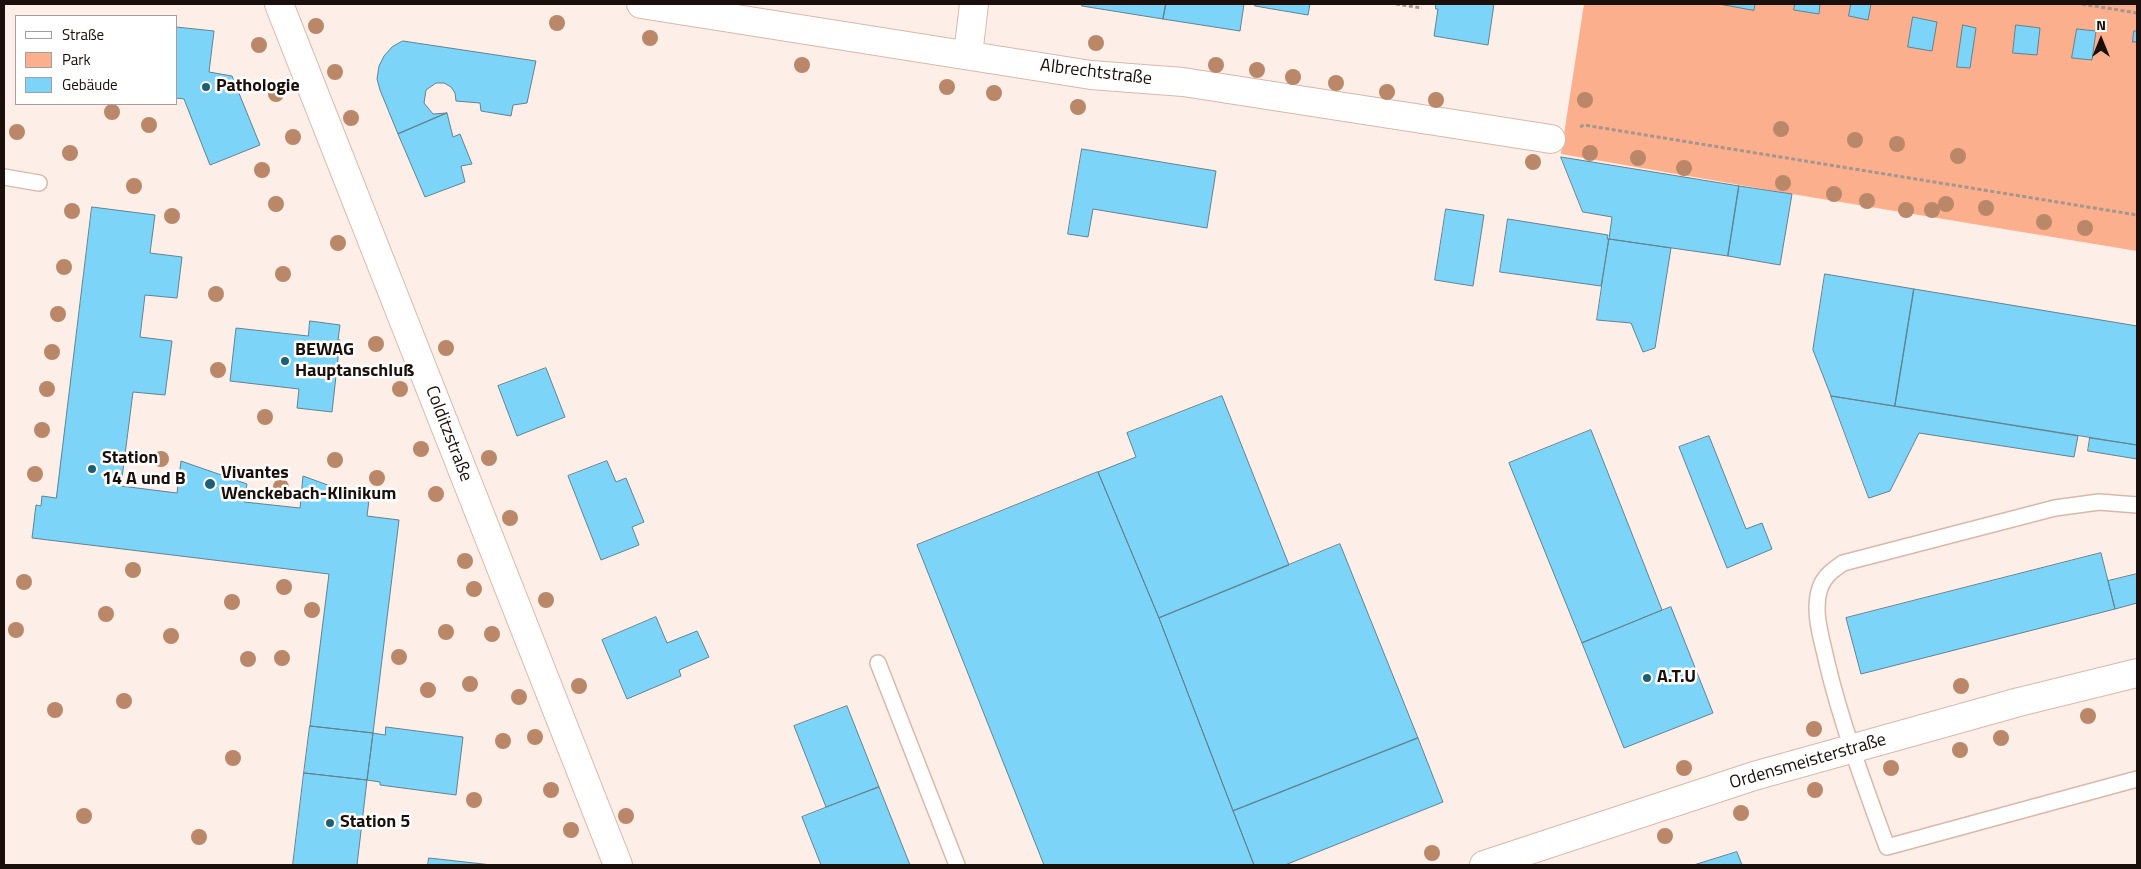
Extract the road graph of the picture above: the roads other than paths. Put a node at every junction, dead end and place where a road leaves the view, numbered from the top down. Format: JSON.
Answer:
{"nodes":[{"id":1,"x":279,"y":4,"type":"edge"},
{"id":2,"x":641,"y":4,"type":"edge"},
{"id":3,"x":974,"y":4,"type":"edge"},
{"id":4,"x":968,"y":55,"type":"junction"},
{"id":5,"x":1551,"y":139,"type":"road end"},
{"id":6,"x":4,"y":177,"type":"edge"},
{"id":7,"x":39,"y":183,"type":"dead end"},
{"id":8,"x":2137,"y":505,"type":"edge"},
{"id":9,"x":878,"y":663,"type":"dead end"},
{"id":10,"x":2137,"y":673,"type":"edge"},
{"id":11,"x":1851,"y":748,"type":"junction"},
{"id":12,"x":2137,"y":779,"type":"edge"},
{"id":13,"x":618,"y":865,"type":"edge"},
{"id":14,"x":957,"y":865,"type":"edge"},
{"id":15,"x":1484,"y":865,"type":"edge"}],
"edges":[{"from":1,"to":13,"type":"street","name":"Colditzstraße"},
{"from":2,"to":4,"type":"street","name":"Albrechtstraße"},
{"from":3,"to":4,"type":"street"},
{"from":4,"to":5,"type":"street","name":"Albrechtstraße"},
{"from":6,"to":7,"type":"lane"},
{"from":8,"to":11,"type":"lane"},
{"from":9,"to":14,"type":"lane"},
{"from":10,"to":11,"type":"street","name":"Ordensmeisterstraße"},
{"from":11,"to":12,"type":"lane"},
{"from":11,"to":15,"type":"street","name":"Ordensmeisterstraße"}]}
